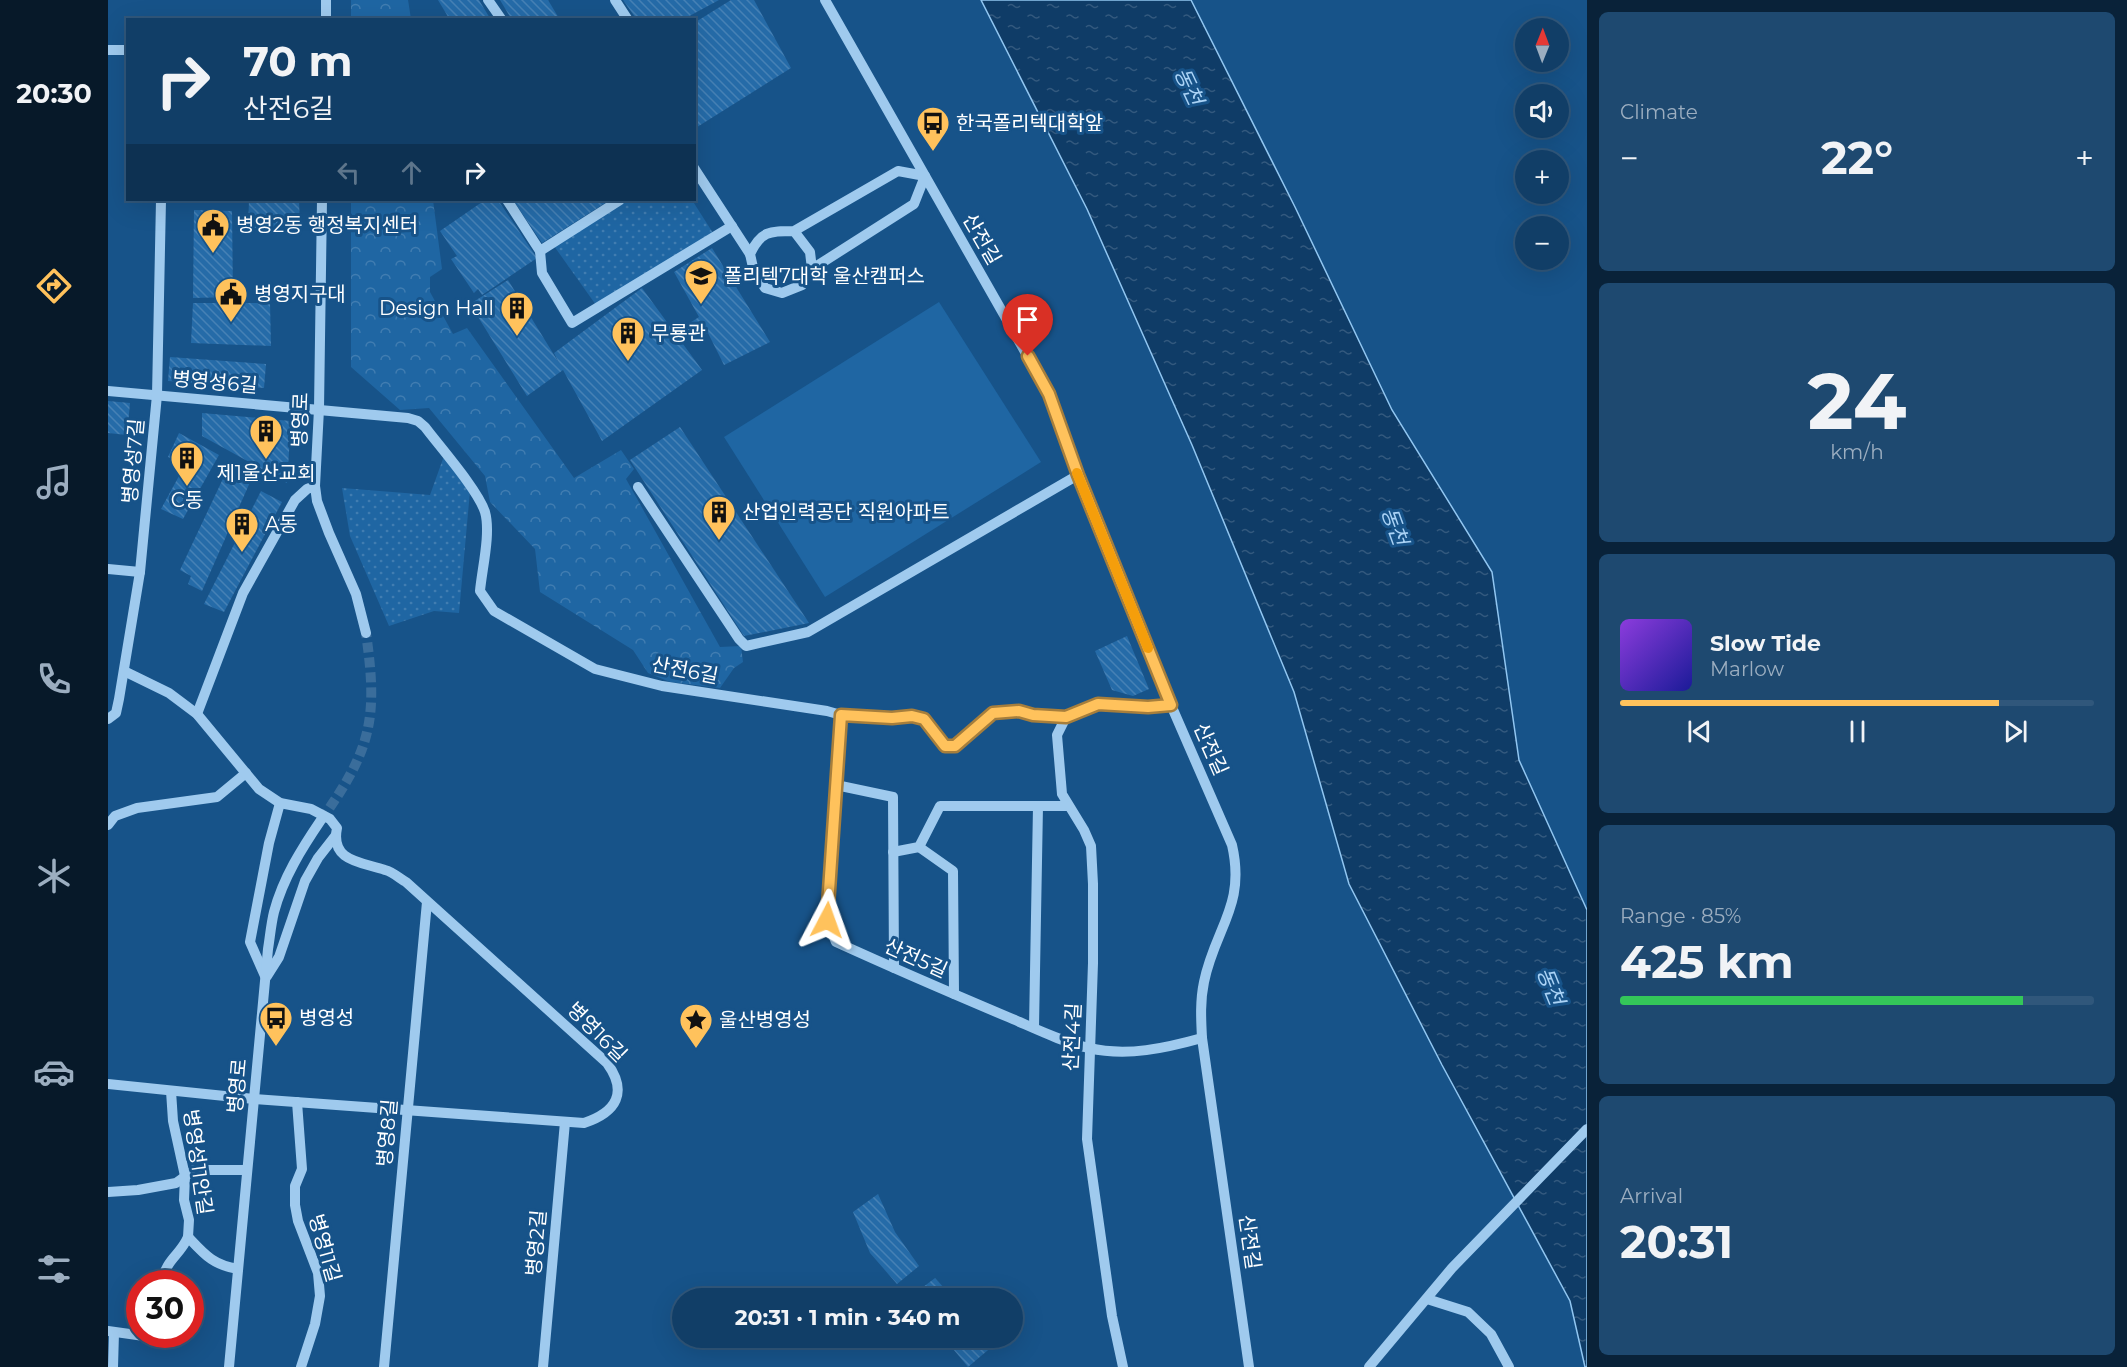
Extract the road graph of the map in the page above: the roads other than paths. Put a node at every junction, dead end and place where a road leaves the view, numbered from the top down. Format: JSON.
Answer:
{"nodes":[{"id":1,"x":326,"y":0,"type":"edge"},
{"id":2,"x":488,"y":0,"type":"edge"},
{"id":3,"x":615,"y":0,"type":"edge"},
{"id":4,"x":825,"y":0,"type":"edge"},
{"id":5,"x":326,"y":18,"type":"edge"},
{"id":6,"x":501,"y":18,"type":"edge"},
{"id":7,"x":627,"y":18,"type":"edge"},
{"id":8,"x":108,"y":50,"type":"edge"},
{"id":9,"x":126,"y":50,"type":"edge"},
{"id":10,"x":696,"y":171,"type":"edge"},
{"id":11,"x":925,"y":176,"type":"junction"},
{"id":12,"x":161,"y":201,"type":"edge"},
{"id":13,"x":322,"y":201,"type":"edge"},
{"id":14,"x":508,"y":201,"type":"edge"},
{"id":15,"x":618,"y":201,"type":"edge"},
{"id":16,"x":732,"y":226,"type":"junction"},
{"id":17,"x":794,"y":231,"type":"junction"},
{"id":18,"x":540,"y":251,"type":"junction"},
{"id":19,"x":750,"y":254,"type":"junction"},
{"id":20,"x":812,"y":269,"type":"junction"},
{"id":21,"x":108,"y":391,"type":"edge"},
{"id":22,"x":157,"y":394,"type":"junction"},
{"id":23,"x":319,"y":409,"type":"junction"},
{"id":24,"x":1078,"y":475,"type":"junction"},
{"id":25,"x":315,"y":486,"type":"junction"},
{"id":26,"x":638,"y":488,"type":"dead end"},
{"id":27,"x":108,"y":569,"type":"edge"},
{"id":28,"x":140,"y":572,"type":"junction"},
{"id":29,"x":366,"y":633,"type":"tunnel mouth"},
{"id":30,"x":124,"y":671,"type":"junction"},
{"id":31,"x":1171,"y":705,"type":"junction"},
{"id":32,"x":197,"y":714,"type":"junction"},
{"id":33,"x":841,"y":715,"type":"junction"},
{"id":34,"x":1066,"y":717,"type":"junction"},
{"id":35,"x":108,"y":719,"type":"edge"},
{"id":36,"x":246,"y":773,"type":"junction"},
{"id":37,"x":836,"y":785,"type":"junction"},
{"id":38,"x":280,"y":802,"type":"junction"},
{"id":39,"x":1038,"y":806,"type":"junction"},
{"id":40,"x":1067,"y":806,"type":"junction"},
{"id":41,"x":321,"y":820,"type":"tunnel mouth"},
{"id":42,"x":108,"y":825,"type":"edge"},
{"id":43,"x":336,"y":835,"type":"junction"},
{"id":44,"x":919,"y":848,"type":"junction"},
{"id":45,"x":893,"y":852,"type":"junction"},
{"id":46,"x":427,"y":902,"type":"junction"},
{"id":47,"x":894,"y":968,"type":"junction"},
{"id":48,"x":266,"y":978,"type":"junction"},
{"id":49,"x":954,"y":994,"type":"junction"},
{"id":50,"x":1034,"y":1027,"type":"junction"},
{"id":51,"x":1202,"y":1038,"type":"junction"},
{"id":52,"x":1090,"y":1049,"type":"junction"},
{"id":53,"x":108,"y":1084,"type":"edge"},
{"id":54,"x":171,"y":1091,"type":"junction"},
{"id":55,"x":254,"y":1100,"type":"junction"},
{"id":56,"x":297,"y":1102,"type":"junction"},
{"id":57,"x":407,"y":1109,"type":"junction"},
{"id":58,"x":565,"y":1122,"type":"junction"},
{"id":59,"x":1587,"y":1129,"type":"edge"},
{"id":60,"x":247,"y":1170,"type":"junction"},
{"id":61,"x":185,"y":1176,"type":"junction"},
{"id":62,"x":108,"y":1192,"type":"edge"},
{"id":63,"x":188,"y":1237,"type":"junction"},
{"id":64,"x":238,"y":1269,"type":"junction"},
{"id":65,"x":166,"y":1270,"type":"edge"},
{"id":66,"x":1427,"y":1299,"type":"junction"},
{"id":67,"x":111,"y":1332,"type":"edge"},
{"id":68,"x":126,"y":1334,"type":"edge"},
{"id":69,"x":113,"y":1367,"type":"edge"},
{"id":70,"x":229,"y":1367,"type":"edge"},
{"id":71,"x":301,"y":1367,"type":"edge"},
{"id":72,"x":384,"y":1367,"type":"edge"},
{"id":73,"x":543,"y":1367,"type":"edge"},
{"id":74,"x":1123,"y":1367,"type":"edge"},
{"id":75,"x":1249,"y":1367,"type":"edge"},
{"id":76,"x":1369,"y":1367,"type":"edge"},
{"id":77,"x":1509,"y":1367,"type":"edge"}],
"edges":[{"from":1,"to":5,"type":"street"},
{"from":2,"to":6,"type":"street"},
{"from":3,"to":7,"type":"street"},
{"from":4,"to":11,"type":"street","name":"산전길"},
{"from":8,"to":9,"type":"street"},
{"from":10,"to":16,"type":"street"},
{"from":11,"to":17,"type":"street"},
{"from":11,"to":20,"type":"street"},
{"from":11,"to":24,"type":"street","name":"산전길"},
{"from":12,"to":22,"type":"street","name":"병영성7길"},
{"from":13,"to":23,"type":"street","name":"병영로"},
{"from":14,"to":18,"type":"street"},
{"from":15,"to":18,"type":"street"},
{"from":16,"to":18,"type":"street"},
{"from":16,"to":19,"type":"street"},
{"from":17,"to":19,"type":"street"},
{"from":17,"to":20,"type":"street"},
{"from":19,"to":20,"type":"street"},
{"from":21,"to":22,"type":"street","name":"병영성6길"},
{"from":22,"to":23,"type":"street","name":"병영성6길"},
{"from":22,"to":28,"type":"street","name":"병영성7길"},
{"from":23,"to":25,"type":"street","name":"병영로"},
{"from":23,"to":33,"type":"street","name":"산전6길"},
{"from":24,"to":26,"type":"street"},
{"from":24,"to":31,"type":"street","name":"산전길"},
{"from":25,"to":29,"type":"street","name":"병영로"},
{"from":25,"to":32,"type":"street"},
{"from":27,"to":28,"type":"street"},
{"from":28,"to":30,"type":"street","name":"병영성7길"},
{"from":30,"to":32,"type":"street"},
{"from":30,"to":35,"type":"street","name":"병영성7길"},
{"from":31,"to":34,"type":"street","name":"산전6길"},
{"from":31,"to":51,"type":"street","name":"산전길"},
{"from":32,"to":36,"type":"street"},
{"from":33,"to":34,"type":"street","name":"산전6길"},
{"from":33,"to":37,"type":"street","name":"산전5길"},
{"from":34,"to":40,"type":"street","name":"산전4길"},
{"from":36,"to":38,"type":"street"},
{"from":36,"to":42,"type":"street"},
{"from":37,"to":45,"type":"street"},
{"from":37,"to":47,"type":"street","name":"산전5길"},
{"from":38,"to":43,"type":"street","name":"병영16길"},
{"from":38,"to":48,"type":"street"},
{"from":39,"to":40,"type":"street"},
{"from":39,"to":44,"type":"street"},
{"from":39,"to":50,"type":"street"},
{"from":40,"to":52,"type":"street","name":"산전4길"},
{"from":41,"to":48,"type":"street","name":"병영로"},
{"from":43,"to":46,"type":"street","name":"병영16길"},
{"from":43,"to":48,"type":"street"},
{"from":44,"to":45,"type":"street"},
{"from":44,"to":49,"type":"street"},
{"from":45,"to":47,"type":"street"},
{"from":46,"to":57,"type":"street","name":"병영8길"},
{"from":46,"to":58,"type":"street","name":"병영16길"},
{"from":47,"to":49,"type":"street","name":"산전5길"},
{"from":48,"to":55,"type":"street","name":"병영로"},
{"from":49,"to":50,"type":"street","name":"산전5길"},
{"from":50,"to":52,"type":"street","name":"산전5길"},
{"from":51,"to":52,"type":"street","name":"산전5길"},
{"from":51,"to":75,"type":"street","name":"산전길"},
{"from":52,"to":74,"type":"street","name":"산전4길"},
{"from":53,"to":54,"type":"street","name":"병영16길"},
{"from":54,"to":55,"type":"street","name":"병영16길"},
{"from":54,"to":61,"type":"street","name":"병영성11안길"},
{"from":55,"to":56,"type":"street","name":"병영16길"},
{"from":55,"to":60,"type":"street","name":"병영로"},
{"from":56,"to":57,"type":"street","name":"병영16길"},
{"from":56,"to":71,"type":"street","name":"병영11길"},
{"from":57,"to":58,"type":"street","name":"병영16길"},
{"from":57,"to":72,"type":"street","name":"병영8길"},
{"from":58,"to":73,"type":"street","name":"병영2길"},
{"from":59,"to":66,"type":"street"},
{"from":60,"to":61,"type":"street"},
{"from":60,"to":64,"type":"street","name":"병영로"},
{"from":61,"to":62,"type":"street"},
{"from":61,"to":63,"type":"street","name":"병영성11안길"},
{"from":63,"to":64,"type":"street","name":"병영성11안길"},
{"from":63,"to":65,"type":"street","name":"병영성11안길"},
{"from":64,"to":70,"type":"street","name":"병영로"},
{"from":66,"to":76,"type":"street"},
{"from":66,"to":77,"type":"street"},
{"from":67,"to":68,"type":"street"},
{"from":67,"to":69,"type":"street"}]}
